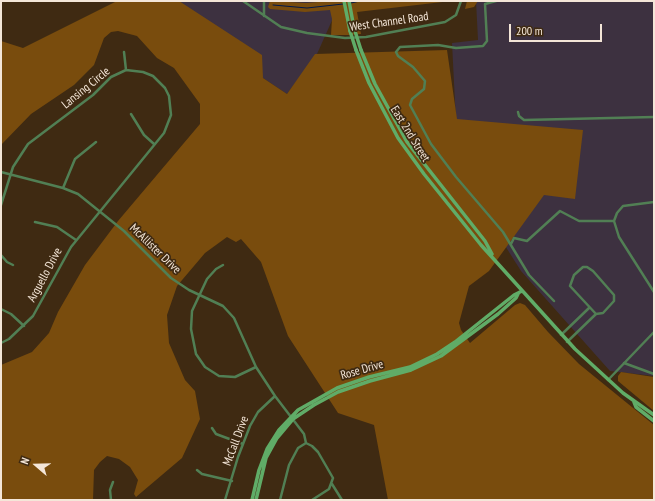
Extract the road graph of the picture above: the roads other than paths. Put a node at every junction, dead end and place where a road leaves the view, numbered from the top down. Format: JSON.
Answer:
{"nodes":[{"id":1,"x":243,"y":1,"type":"edge"},
{"id":2,"x":264,"y":1,"type":"edge"},
{"id":3,"x":344,"y":1,"type":"edge"},
{"id":4,"x":349,"y":1,"type":"edge"},
{"id":5,"x":461,"y":1,"type":"edge"},
{"id":6,"x":496,"y":1,"type":"edge"},
{"id":7,"x":264,"y":16,"type":"junction"},
{"id":8,"x":124,"y":52,"type":"dead end"},
{"id":9,"x":126,"y":70,"type":"junction"},
{"id":10,"x":518,"y":112,"type":"dead end"},
{"id":11,"x":131,"y":114,"type":"dead end"},
{"id":12,"x":654,"y":117,"type":"edge"},
{"id":13,"x":96,"y":142,"type":"dead end"},
{"id":14,"x":154,"y":144,"type":"junction"},
{"id":15,"x":1,"y":172,"type":"edge"},
{"id":16,"x":10,"y":175,"type":"junction"},
{"id":17,"x":63,"y":188,"type":"junction"},
{"id":18,"x":654,"y":202,"type":"edge"},
{"id":19,"x":1,"y":205,"type":"edge"},
{"id":20,"x":100,"y":210,"type":"junction"},
{"id":21,"x":614,"y":221,"type":"junction"},
{"id":22,"x":35,"y":222,"type":"dead end"},
{"id":23,"x":76,"y":240,"type":"junction"},
{"id":24,"x":511,"y":245,"type":"junction"},
{"id":25,"x":1,"y":255,"type":"edge"},
{"id":26,"x":494,"y":258,"type":"junction"},
{"id":27,"x":224,"y":264,"type":"dead end"},
{"id":28,"x":13,"y":265,"type":"dead end"},
{"id":29,"x":522,"y":291,"type":"junction"},
{"id":30,"x":654,"y":292,"type":"edge"},
{"id":31,"x":199,"y":294,"type":"junction"},
{"id":32,"x":554,"y":302,"type":"dead end"},
{"id":33,"x":589,"y":308,"type":"junction"},
{"id":34,"x":1,"y":310,"type":"edge"},
{"id":35,"x":596,"y":314,"type":"junction"},
{"id":36,"x":24,"y":326,"type":"junction"},
{"id":37,"x":654,"y":332,"type":"edge"},
{"id":38,"x":561,"y":335,"type":"junction"},
{"id":39,"x":567,"y":342,"type":"junction"},
{"id":40,"x":1,"y":343,"type":"edge"},
{"id":41,"x":624,"y":363,"type":"junction"},
{"id":42,"x":256,"y":367,"type":"junction"},
{"id":43,"x":654,"y":374,"type":"edge"},
{"id":44,"x":608,"y":380,"type":"junction"},
{"id":45,"x":275,"y":396,"type":"junction"},
{"id":46,"x":634,"y":402,"type":"junction"},
{"id":47,"x":654,"y":415,"type":"edge"},
{"id":48,"x":292,"y":417,"type":"junction"},
{"id":49,"x":654,"y":421,"type":"edge"},
{"id":50,"x":212,"y":428,"type":"dead end"},
{"id":51,"x":306,"y":443,"type":"junction"},
{"id":52,"x":243,"y":444,"type":"junction"},
{"id":53,"x":197,"y":470,"type":"dead end"},
{"id":54,"x":232,"y":481,"type":"junction"},
{"id":55,"x":113,"y":482,"type":"dead end"},
{"id":56,"x":332,"y":484,"type":"junction"},
{"id":57,"x":111,"y":500,"type":"edge"},
{"id":58,"x":225,"y":500,"type":"edge"},
{"id":59,"x":252,"y":500,"type":"edge"},
{"id":60,"x":256,"y":500,"type":"edge"},
{"id":61,"x":280,"y":500,"type":"edge"},
{"id":62,"x":312,"y":500,"type":"edge"},
{"id":63,"x":342,"y":500,"type":"edge"}],
"edges":[{"from":1,"to":7,"type":"street","name":"West Channel Road"},
{"from":2,"to":7,"type":"street"},
{"from":3,"to":26,"type":"main road","name":"East 2nd Street","bridge":true},
{"from":4,"to":26,"type":"main road","name":"East 2nd Street","bridge":true},
{"from":5,"to":7,"type":"street","name":"West Channel Road"},
{"from":6,"to":24,"type":"street"},
{"from":8,"to":9,"type":"street"},
{"from":9,"to":14,"type":"street","name":"Lansing Circle"},
{"from":9,"to":16,"type":"street","name":"Lansing Circle"},
{"from":10,"to":12,"type":"street"},
{"from":11,"to":14,"type":"street"},
{"from":13,"to":17,"type":"street"},
{"from":14,"to":20,"type":"street","name":"Lansing Circle"},
{"from":15,"to":16,"type":"street","name":"McAllister Drive"},
{"from":16,"to":17,"type":"street","name":"McAllister Drive"},
{"from":16,"to":19,"type":"street","name":"Lansing Circle"},
{"from":17,"to":20,"type":"street","name":"McAllister Drive"},
{"from":18,"to":21,"type":"street"},
{"from":20,"to":23,"type":"street","name":"Arguello Drive"},
{"from":20,"to":31,"type":"street","name":"McAllister Drive"},
{"from":21,"to":24,"type":"street"},
{"from":21,"to":30,"type":"street"},
{"from":22,"to":23,"type":"street"},
{"from":23,"to":36,"type":"street","name":"Arguello Drive"},
{"from":24,"to":32,"type":"street"},
{"from":25,"to":28,"type":"street"},
{"from":26,"to":29,"type":"main road","name":"East 2nd Street"},
{"from":27,"to":31,"type":"street"},
{"from":29,"to":38,"type":"main road","name":"East 2nd Street"},
{"from":29,"to":48,"type":"main road","name":"Rose Drive"},
{"from":31,"to":42,"type":"street","name":"McAllister Drive"},
{"from":31,"to":42,"type":"street"},
{"from":33,"to":35,"type":"street"},
{"from":33,"to":35,"type":"street"},
{"from":33,"to":38,"type":"street"},
{"from":34,"to":36,"type":"street"},
{"from":35,"to":39,"type":"street"},
{"from":36,"to":40,"type":"street","name":"Arguello Drive"},
{"from":37,"to":41,"type":"street"},
{"from":38,"to":39,"type":"main road","name":"East 2nd Street"},
{"from":39,"to":44,"type":"main road","name":"East 2nd Street"},
{"from":41,"to":43,"type":"street"},
{"from":41,"to":44,"type":"street"},
{"from":42,"to":45,"type":"street","name":"McAllister Drive"},
{"from":44,"to":46,"type":"main road","name":"East 2nd Street"},
{"from":45,"to":48,"type":"street","name":"McAllister Drive"},
{"from":45,"to":52,"type":"street","name":"McCall Drive"},
{"from":46,"to":47,"type":"main road","name":"East 2nd Street"},
{"from":46,"to":49,"type":"main road","name":"East 2nd Street"},
{"from":48,"to":51,"type":"street","name":"McAllister Drive"},
{"from":48,"to":59,"type":"main road","name":"Rose Drive"},
{"from":48,"to":60,"type":"main road","name":"Rose Drive"},
{"from":50,"to":52,"type":"street"},
{"from":51,"to":56,"type":"street"},
{"from":51,"to":61,"type":"street"},
{"from":52,"to":54,"type":"street","name":"McCall Drive"},
{"from":53,"to":54,"type":"street"},
{"from":54,"to":58,"type":"street","name":"McCall Drive"},
{"from":55,"to":57,"type":"street"},
{"from":56,"to":62,"type":"street"},
{"from":56,"to":63,"type":"street"}]}
